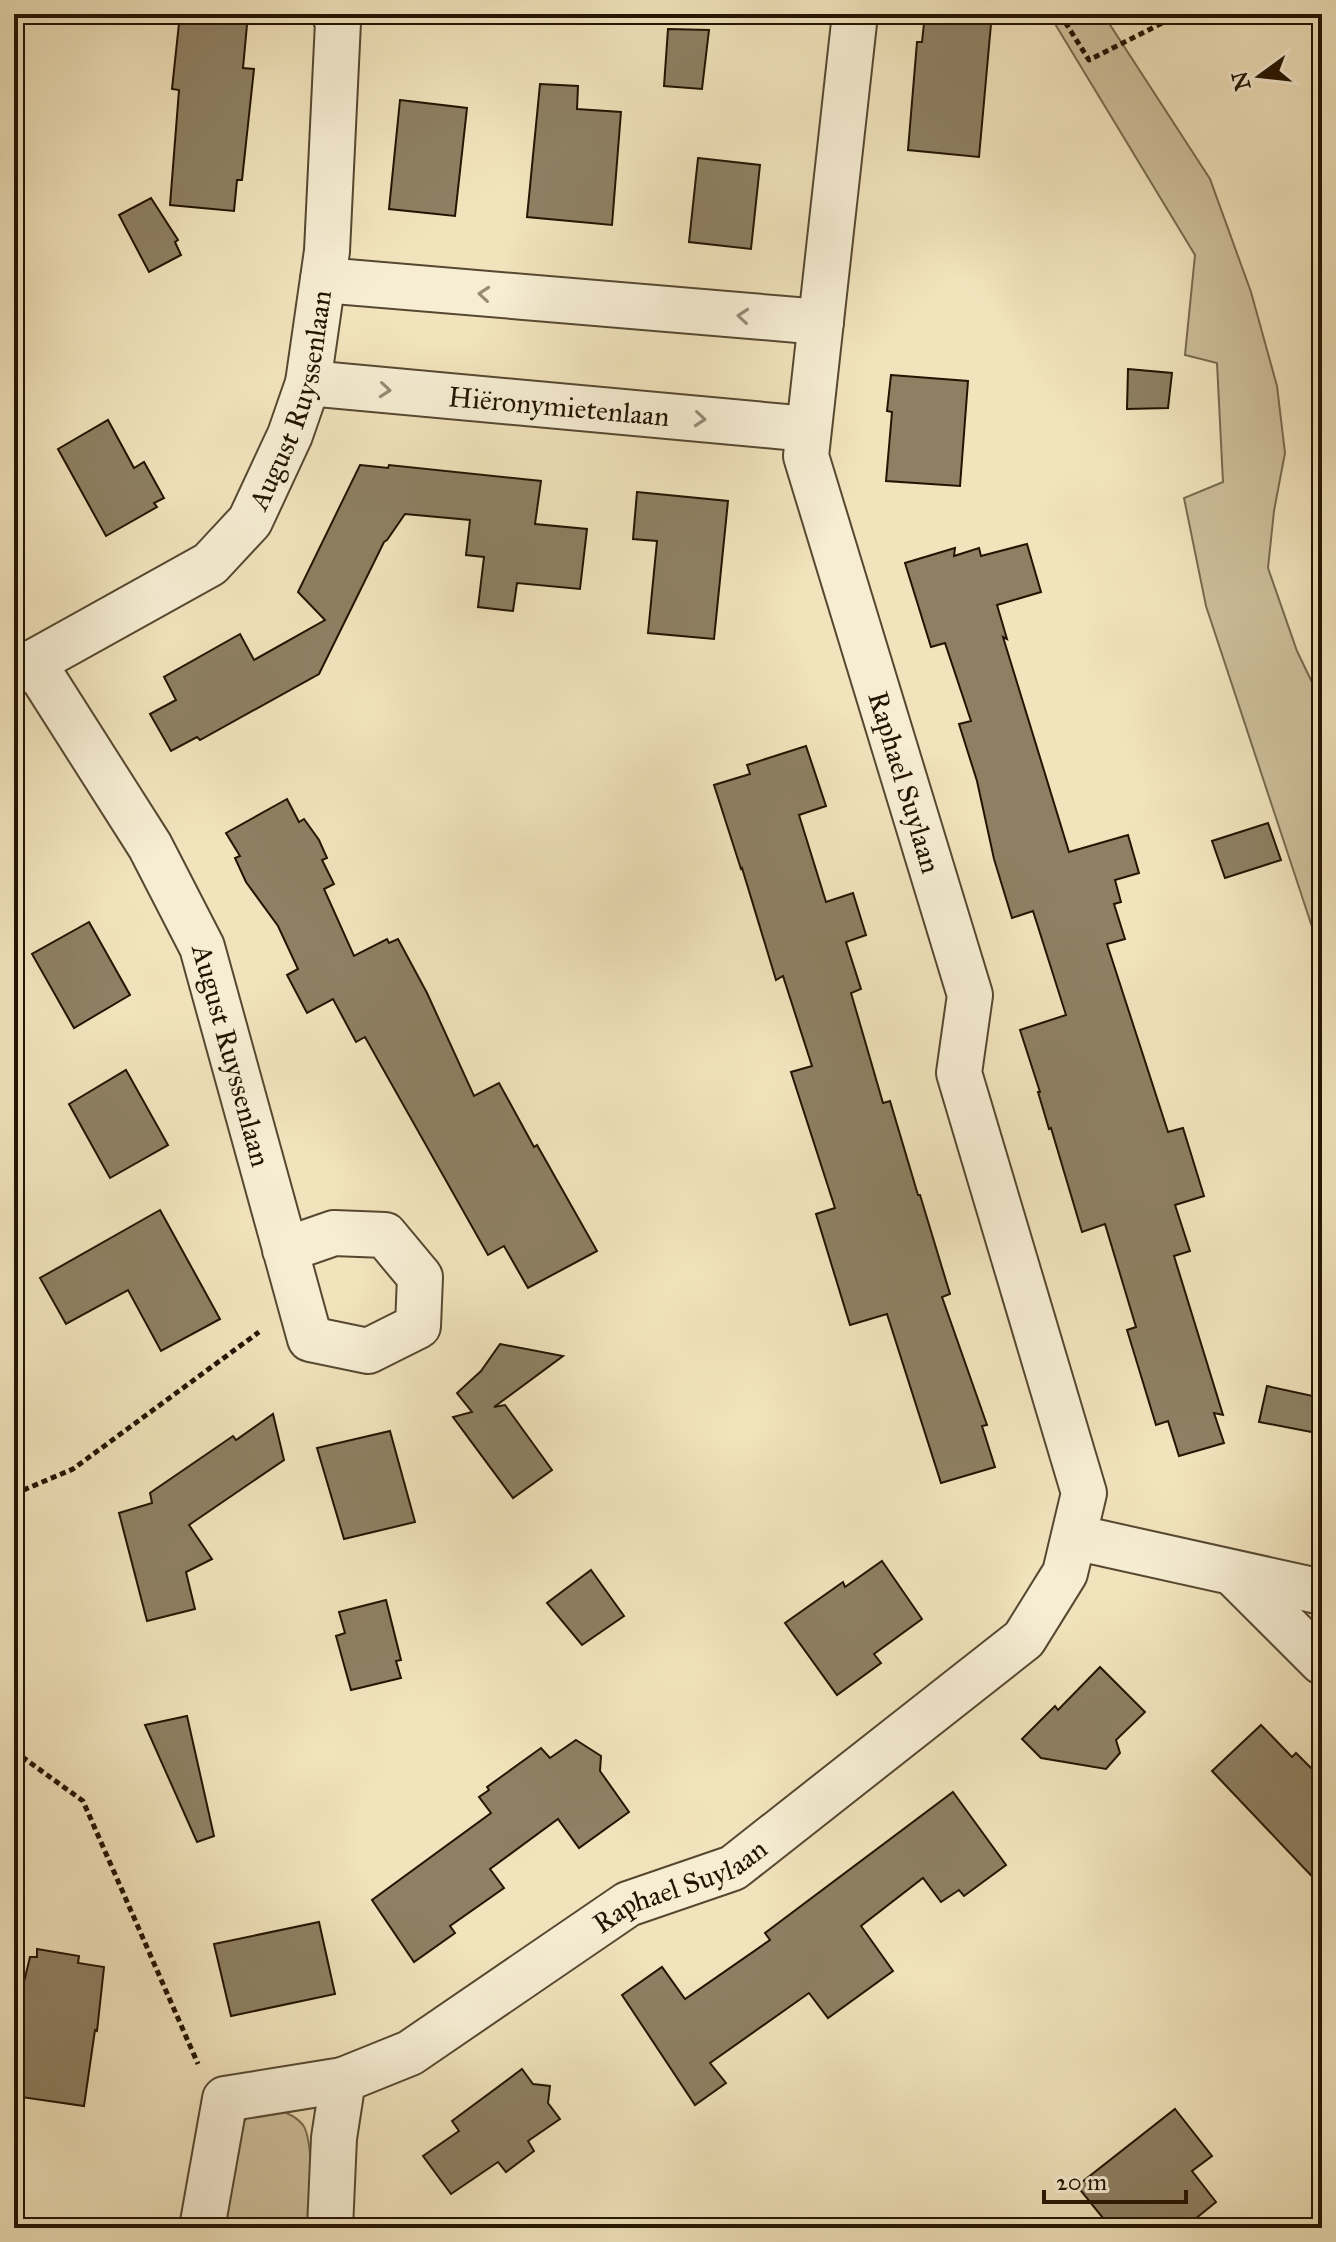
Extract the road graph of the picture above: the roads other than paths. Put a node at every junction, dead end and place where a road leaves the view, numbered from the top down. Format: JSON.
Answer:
{"nodes":[{"id":1,"x":334,"y":14,"type":"edge"},
{"id":2,"x":855,"y":14,"type":"edge"},
{"id":3,"x":323,"y":280,"type":"junction"},
{"id":4,"x":821,"y":322,"type":"junction"},
{"id":5,"x":308,"y":383,"type":"junction"},
{"id":6,"x":808,"y":429,"type":"junction"},
{"id":7,"x":23,"y":668,"type":"edge"},
{"id":8,"x":285,"y":1250,"type":"junction"},
{"id":9,"x":1074,"y":1537,"type":"junction"},
{"id":10,"x":1233,"y":1573,"type":"junction"},
{"id":11,"x":1322,"y":1592,"type":"edge"},
{"id":12,"x":1322,"y":1662,"type":"edge"},
{"id":13,"x":343,"y":2080,"type":"junction"},
{"id":14,"x":202,"y":2228,"type":"edge"},
{"id":15,"x":330,"y":2228,"type":"edge"}],
"edges":[{"from":1,"to":3,"type":"street","name":"August Ruyssenlaan"},
{"from":2,"to":4,"type":"street","name":"Raphael Suylaan"},
{"from":4,"to":3,"type":"street","one_way":true},
{"from":3,"to":5,"type":"street","name":"August Ruyssenlaan"},
{"from":4,"to":6,"type":"street","name":"Raphael Suylaan"},
{"from":5,"to":6,"type":"street","name":"Hiëronymietenlaan","one_way":true},
{"from":5,"to":7,"type":"street","name":"August Ruyssenlaan"},
{"from":6,"to":9,"type":"street","name":"Raphael Suylaan"},
{"from":7,"to":8,"type":"street","name":"August Ruyssenlaan"},
{"from":8,"to":8,"type":"street","name":"August Ruyssenlaan"},
{"from":9,"to":10,"type":"street"},
{"from":9,"to":13,"type":"street","name":"Raphael Suylaan"},
{"from":10,"to":11,"type":"street"},
{"from":10,"to":12,"type":"street"},
{"from":13,"to":14,"type":"street","name":"Raphael Suylaan"},
{"from":13,"to":15,"type":"street"}]}
